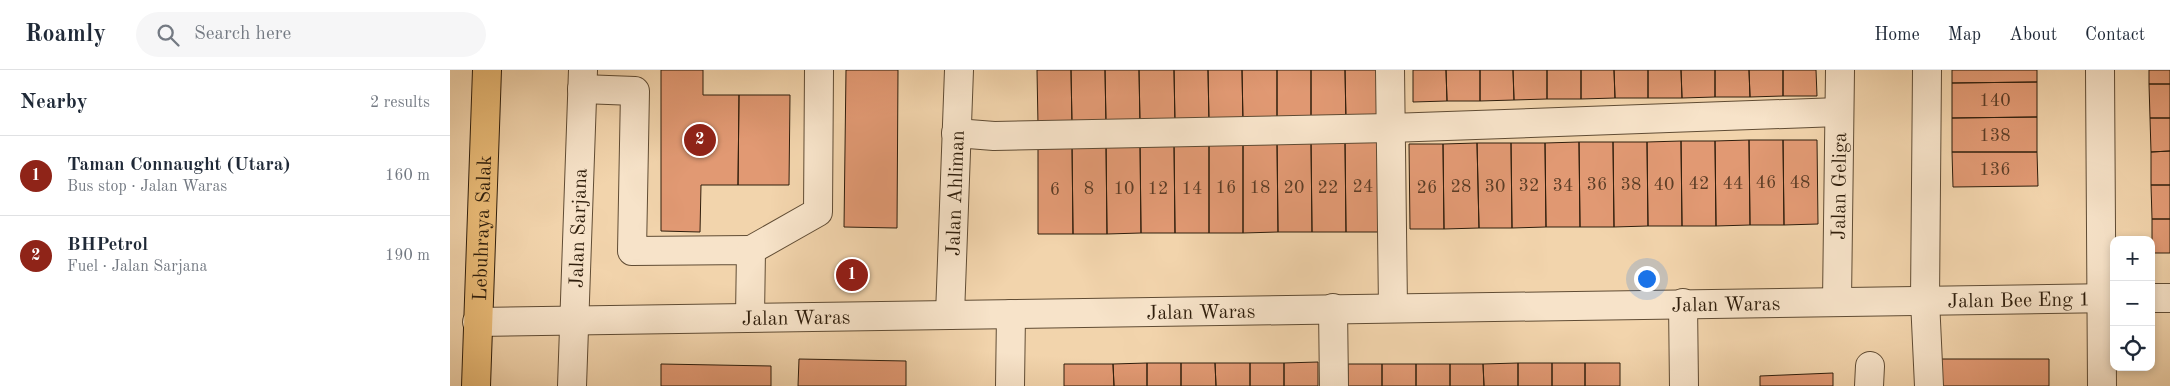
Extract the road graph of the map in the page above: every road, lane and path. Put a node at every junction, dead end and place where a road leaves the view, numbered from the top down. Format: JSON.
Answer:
{"nodes":[{"id":1,"x":487,"y":70,"type":"edge"},
{"id":2,"x":819,"y":70,"type":"edge"},
{"id":3,"x":959,"y":70,"type":"edge"},
{"id":4,"x":1390,"y":70,"type":"edge"},
{"id":5,"x":1840,"y":70,"type":"edge"},
{"id":6,"x":1927,"y":70,"type":"edge"},
{"id":7,"x":2100,"y":70,"type":"edge"},
{"id":8,"x":582,"y":80,"type":"edge"},
{"id":9,"x":635,"y":80,"type":"edge"},
{"id":10,"x":1839,"y":112,"type":"junction"},
{"id":11,"x":1390,"y":128,"type":"junction"},
{"id":12,"x":956,"y":133,"type":"junction"},
{"id":13,"x":751,"y":250,"type":"junction"},
{"id":14,"x":2107,"y":298,"type":"edge"},
{"id":15,"x":2155,"y":298,"type":"edge"},
{"id":16,"x":2170,"y":298,"type":"edge"},
{"id":17,"x":1925,"y":300,"type":"junction"},
{"id":18,"x":1837,"y":301,"type":"junction"},
{"id":19,"x":1683,"y":303,"type":"junction"},
{"id":20,"x":1333,"y":308,"type":"junction"},
{"id":21,"x":1393,"y":308,"type":"junction"},
{"id":22,"x":1011,"y":314,"type":"junction"},
{"id":23,"x":950,"y":315,"type":"junction"},
{"id":24,"x":750,"y":317,"type":"junction"},
{"id":25,"x":574,"y":320,"type":"junction"},
{"id":26,"x":477,"y":322,"type":"junction"},
{"id":27,"x":476,"y":386,"type":"edge"},
{"id":28,"x":572,"y":386,"type":"edge"},
{"id":29,"x":1010,"y":386,"type":"edge"},
{"id":30,"x":1334,"y":386,"type":"edge"},
{"id":31,"x":1684,"y":386,"type":"edge"},
{"id":32,"x":1929,"y":386,"type":"edge"},
{"id":33,"x":2102,"y":386,"type":"edge"}],
"edges":[{"from":1,"to":26,"type":"highway","name":"Lebuhraya Salak"},
{"from":2,"to":13,"type":"street"},
{"from":3,"to":12,"type":"street","name":"Jalan Ahliman"},
{"from":4,"to":11,"type":"street"},
{"from":5,"to":10,"type":"street","name":"Jalan Geliga"},
{"from":6,"to":17,"type":"street"},
{"from":7,"to":14,"type":"street"},
{"from":8,"to":9,"type":"street"},
{"from":8,"to":25,"type":"street","name":"Jalan Sarjana"},
{"from":9,"to":13,"type":"street"},
{"from":10,"to":11,"type":"street"},
{"from":10,"to":18,"type":"street","name":"Jalan Geliga"},
{"from":11,"to":12,"type":"street"},
{"from":11,"to":21,"type":"street"},
{"from":12,"to":23,"type":"street","name":"Jalan Ahliman"},
{"from":13,"to":24,"type":"street"},
{"from":14,"to":17,"type":"street","name":"Jalan Bee Eng 1"},
{"from":14,"to":33,"type":"street"},
{"from":15,"to":16,"type":"street"},
{"from":17,"to":18,"type":"street","name":"Jalan Waras"},
{"from":17,"to":32,"type":"street"},
{"from":18,"to":19,"type":"street","name":"Jalan Waras"},
{"from":19,"to":21,"type":"street","name":"Jalan Waras"},
{"from":19,"to":31,"type":"street"},
{"from":20,"to":21,"type":"street","name":"Jalan Waras"},
{"from":20,"to":22,"type":"street","name":"Jalan Waras"},
{"from":20,"to":30,"type":"street"},
{"from":22,"to":23,"type":"street","name":"Jalan Waras"},
{"from":22,"to":29,"type":"street"},
{"from":23,"to":24,"type":"street","name":"Jalan Waras"},
{"from":24,"to":25,"type":"street","name":"Jalan Waras"},
{"from":25,"to":26,"type":"street","name":"Jalan Waras"},
{"from":25,"to":28,"type":"street","name":"Jalan Sarjana"},
{"from":26,"to":27,"type":"highway","name":"Lebuhraya Salak"}]}
